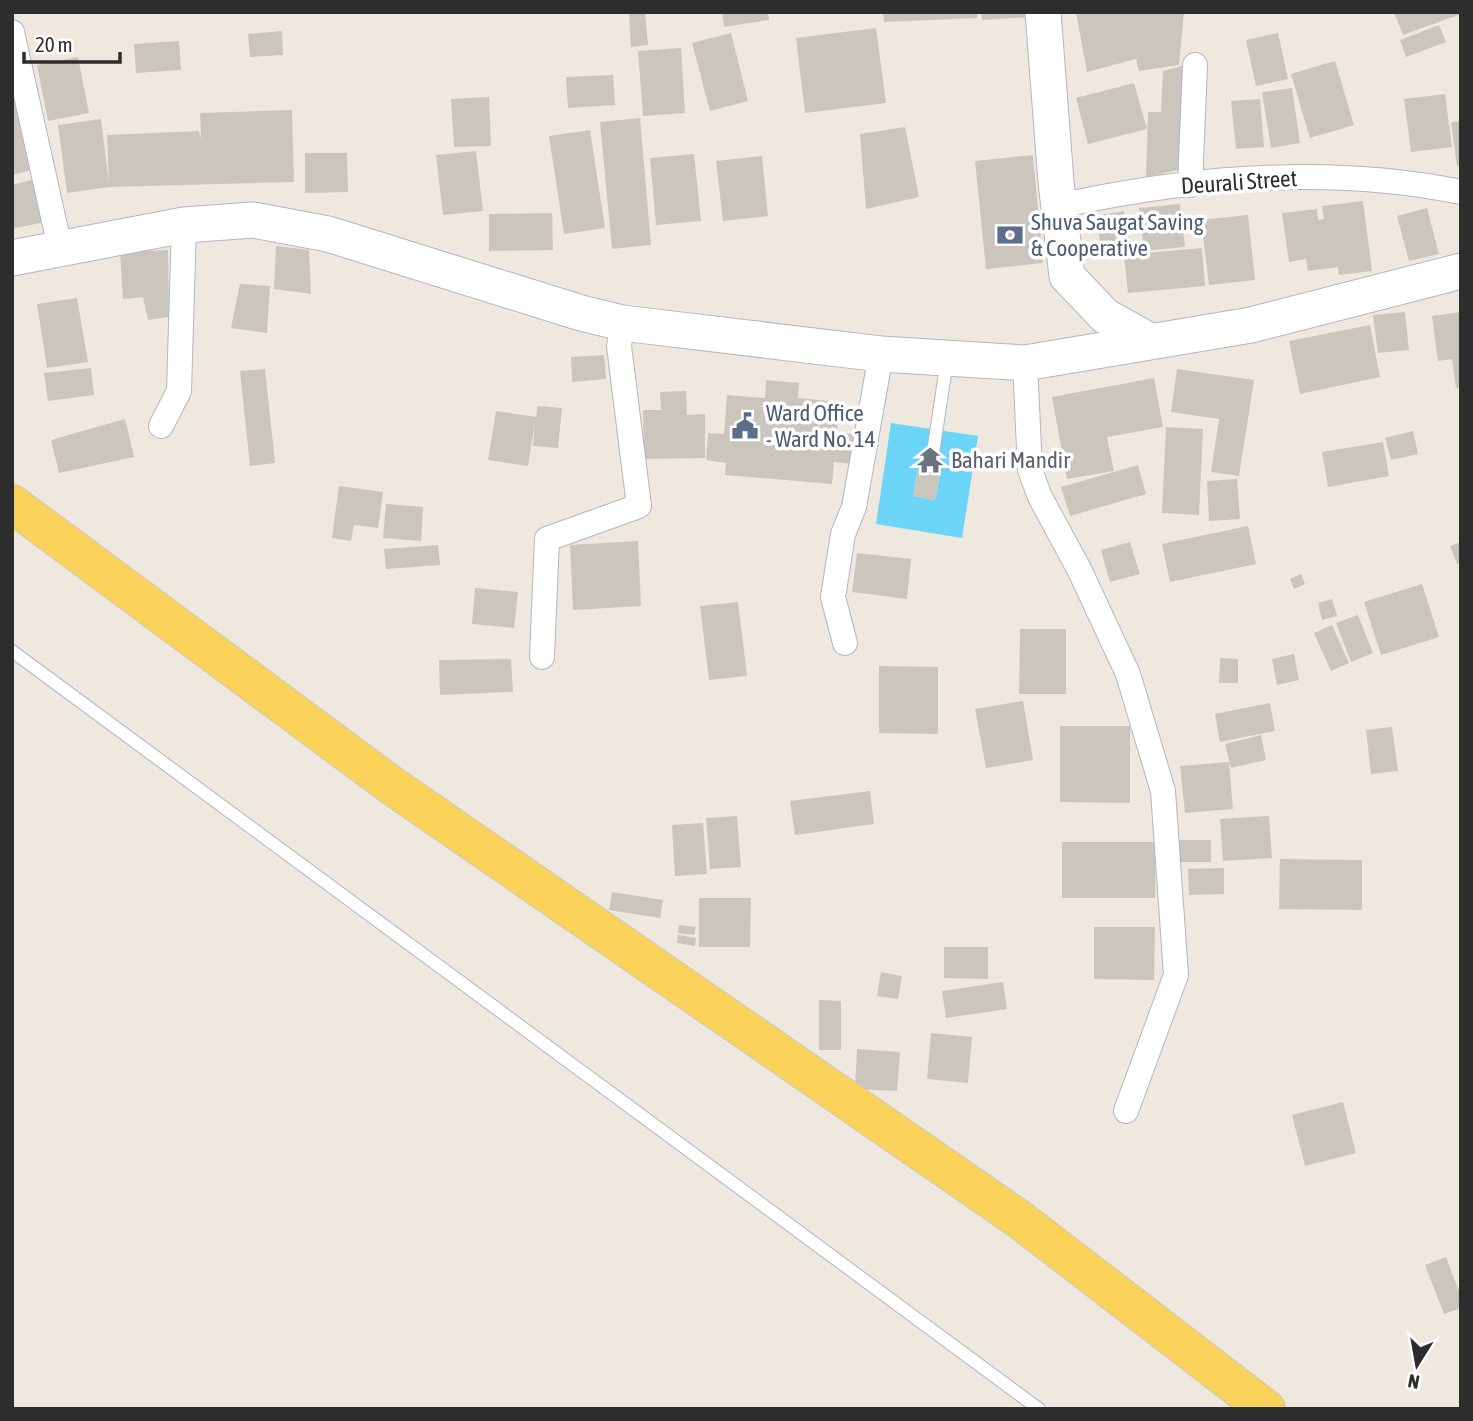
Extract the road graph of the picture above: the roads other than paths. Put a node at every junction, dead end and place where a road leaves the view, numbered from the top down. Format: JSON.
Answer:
{"nodes":[{"id":1,"x":1043,"y":12,"type":"edge"},
{"id":2,"x":12,"y":32,"type":"edge"},
{"id":3,"x":1195,"y":65,"type":"dead end"},
{"id":4,"x":1190,"y":185,"type":"junction"},
{"id":5,"x":1461,"y":192,"type":"edge"},
{"id":6,"x":1059,"y":206,"type":"junction"},
{"id":7,"x":184,"y":225,"type":"junction"},
{"id":8,"x":60,"y":248,"type":"junction"},
{"id":9,"x":12,"y":258,"type":"edge"},
{"id":10,"x":1461,"y":271,"type":"edge"},
{"id":11,"x":622,"y":323,"type":"junction"},
{"id":12,"x":1150,"y":341,"type":"junction"},
{"id":13,"x":881,"y":354,"type":"junction"},
{"id":14,"x":947,"y":359,"type":"junction"},
{"id":15,"x":1025,"y":363,"type":"junction"},
{"id":16,"x":161,"y":426,"type":"dead end"},
{"id":17,"x":931,"y":466,"type":"dead end"},
{"id":18,"x":12,"y":503,"type":"edge"},
{"id":19,"x":845,"y":643,"type":"dead end"},
{"id":20,"x":12,"y":651,"type":"edge"},
{"id":21,"x":542,"y":657,"type":"dead end"},
{"id":22,"x":1126,"y":1111,"type":"dead end"},
{"id":23,"x":1039,"y":1409,"type":"edge"},
{"id":24,"x":1266,"y":1409,"type":"edge"}],
"edges":[{"from":1,"to":6,"type":"street"},
{"from":2,"to":8,"type":"street"},
{"from":3,"to":4,"type":"street"},
{"from":4,"to":5,"type":"street","name":"Deurali Street"},
{"from":4,"to":6,"type":"street","name":"Deurali Street"},
{"from":6,"to":12,"type":"street"},
{"from":7,"to":8,"type":"street"},
{"from":7,"to":11,"type":"street"},
{"from":7,"to":16,"type":"street"},
{"from":8,"to":9,"type":"street"},
{"from":10,"to":12,"type":"street"},
{"from":11,"to":13,"type":"street"},
{"from":11,"to":21,"type":"street"},
{"from":12,"to":15,"type":"street"},
{"from":13,"to":14,"type":"street"},
{"from":13,"to":19,"type":"street"},
{"from":14,"to":15,"type":"street"},
{"from":14,"to":17,"type":"lane"},
{"from":15,"to":22,"type":"street"},
{"from":18,"to":24,"type":"main road"},
{"from":20,"to":23,"type":"lane"}]}
